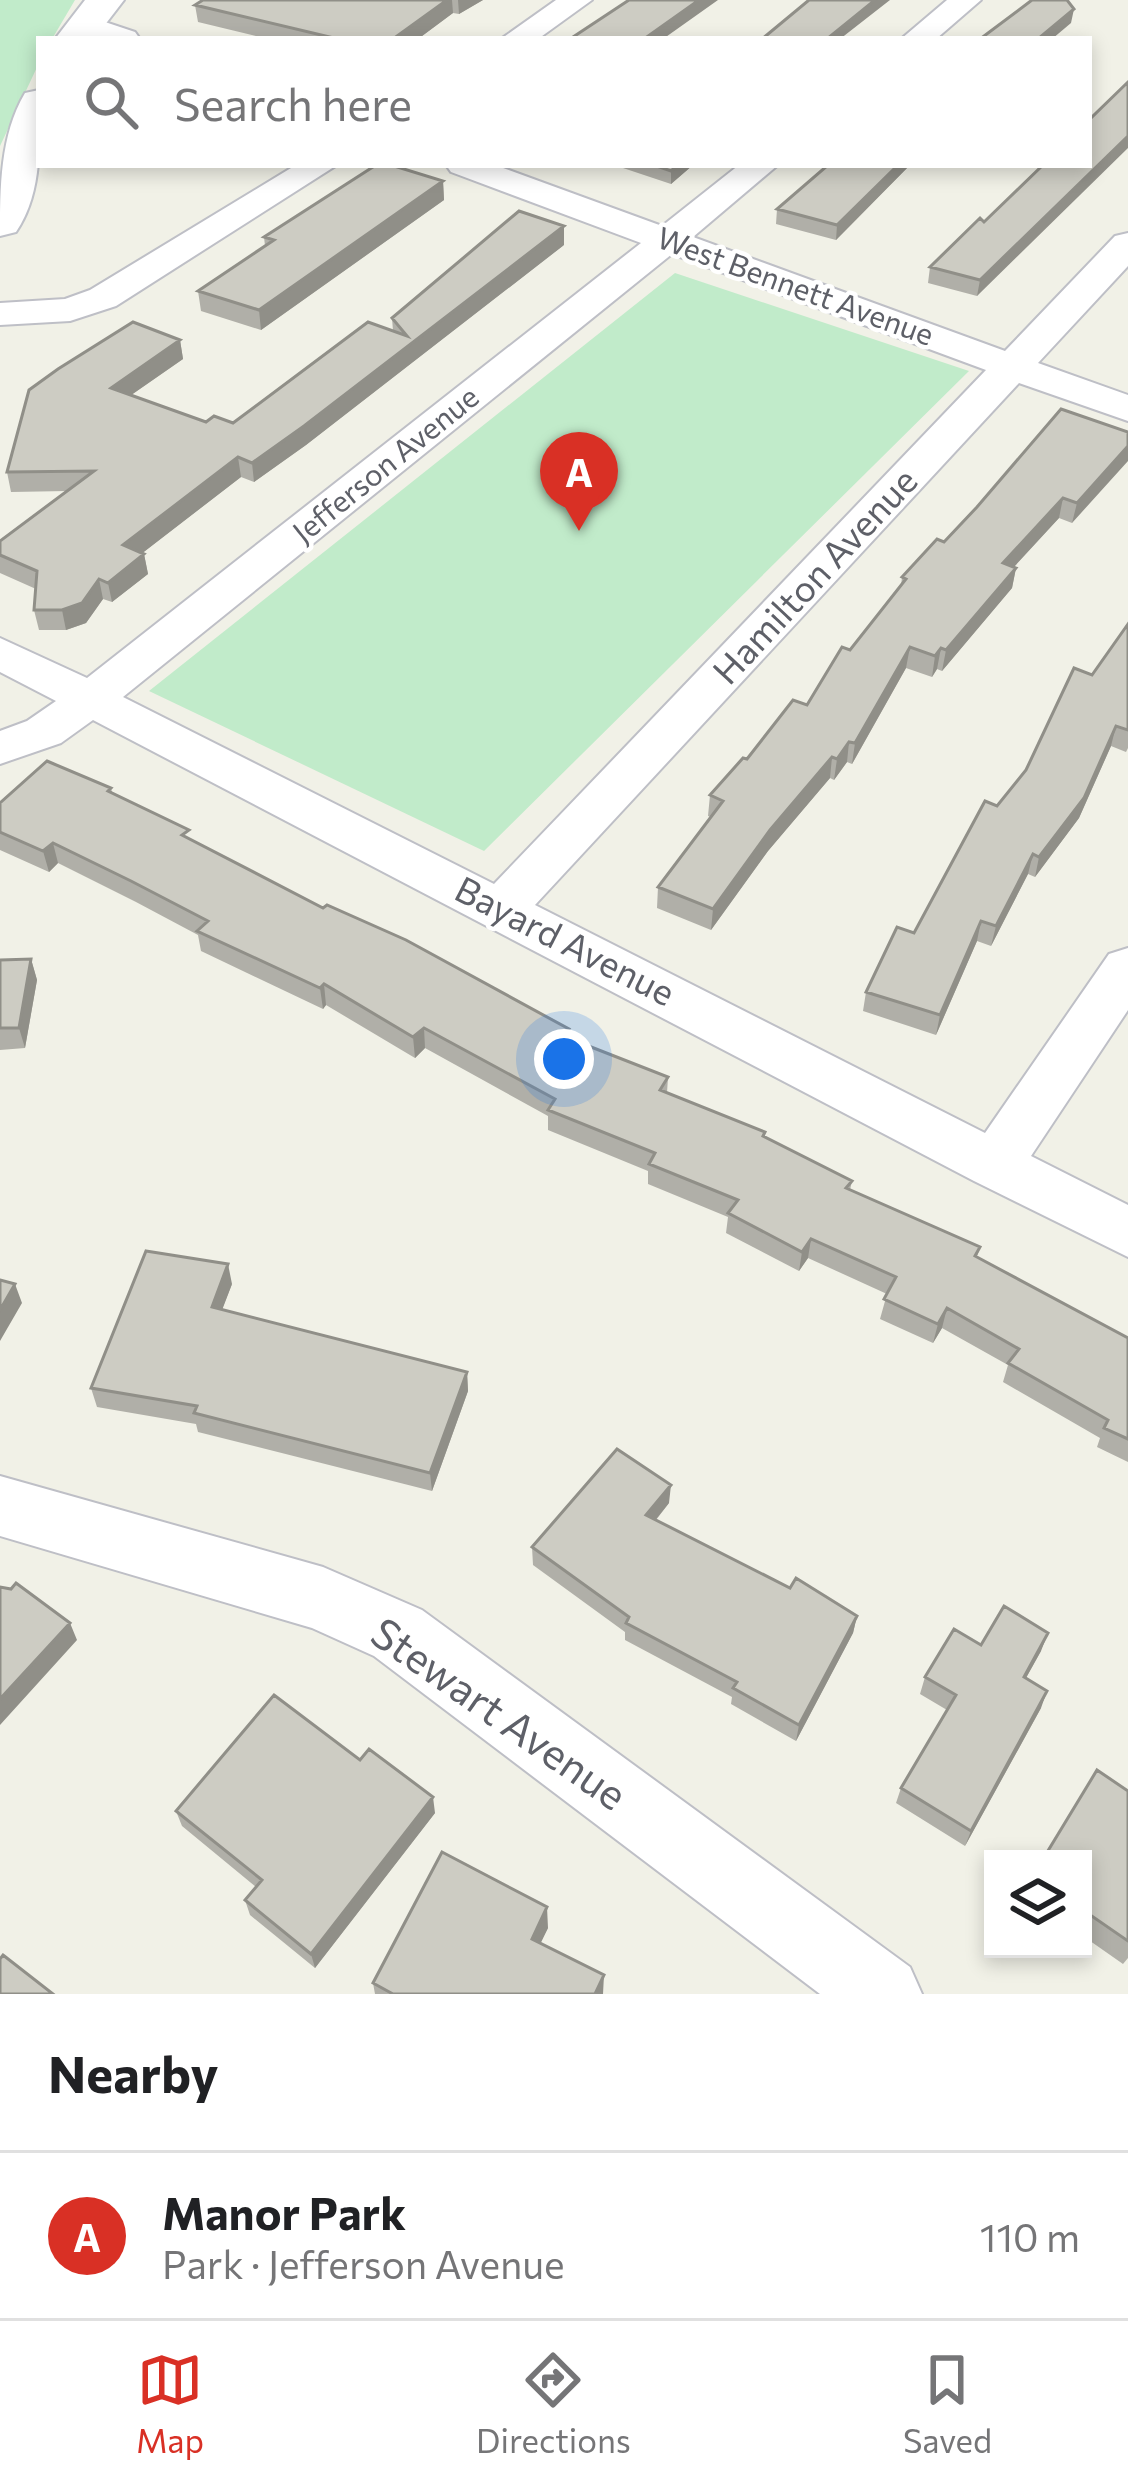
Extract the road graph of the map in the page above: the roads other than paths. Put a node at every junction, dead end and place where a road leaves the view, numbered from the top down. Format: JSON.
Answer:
{"nodes":[{"id":1,"x":578,"y":0,"type":"edge"},
{"id":2,"x":966,"y":0,"type":"edge"},
{"id":3,"x":88,"y":21,"type":"edge"},
{"id":4,"x":118,"y":36,"type":"edge"},
{"id":5,"x":522,"y":36,"type":"edge"},
{"id":6,"x":921,"y":36,"type":"edge"},
{"id":7,"x":36,"y":111,"type":"edge"},
{"id":8,"x":315,"y":168,"type":"edge"},
{"id":9,"x":471,"y":168,"type":"edge"},
{"id":10,"x":757,"y":168,"type":"edge"},
{"id":11,"x":0,"y":223,"type":"edge"},
{"id":12,"x":667,"y":241,"type":"junction"},
{"id":13,"x":1128,"y":244,"type":"edge"},
{"id":14,"x":0,"y":314,"type":"edge"},
{"id":15,"x":1011,"y":366,"type":"junction"},
{"id":16,"x":1128,"y":409,"type":"edge"},
{"id":17,"x":0,"y":653,"type":"edge"},
{"id":18,"x":91,"y":699,"type":"junction"},
{"id":19,"x":0,"y":748,"type":"edge"},
{"id":20,"x":502,"y":908,"type":"junction"},
{"id":21,"x":1128,"y":968,"type":"edge"},
{"id":22,"x":994,"y":1165,"type":"junction"},
{"id":23,"x":1128,"y":1233,"type":"edge"},
{"id":24,"x":0,"y":1506,"type":"edge"},
{"id":25,"x":883,"y":1994,"type":"edge"}],
"edges":[{"from":1,"to":5,"type":"street"},
{"from":2,"to":6,"type":"street"},
{"from":3,"to":4,"type":"street"},
{"from":7,"to":11,"type":"main road"},
{"from":8,"to":14,"type":"street"},
{"from":9,"to":12,"type":"street","name":"West Bennett Avenue"},
{"from":10,"to":12,"type":"street","name":"Jefferson Avenue"},
{"from":12,"to":15,"type":"street","name":"West Bennett Avenue"},
{"from":12,"to":18,"type":"street","name":"Jefferson Avenue"},
{"from":13,"to":15,"type":"street","name":"Hamilton Avenue"},
{"from":15,"to":16,"type":"street","name":"West Bennett Avenue"},
{"from":15,"to":20,"type":"street","name":"Hamilton Avenue"},
{"from":17,"to":18,"type":"street","name":"Bayard Avenue"},
{"from":18,"to":19,"type":"street","name":"Jefferson Avenue"},
{"from":18,"to":20,"type":"street","name":"Bayard Avenue"},
{"from":20,"to":22,"type":"street","name":"Bayard Avenue"},
{"from":21,"to":22,"type":"street"},
{"from":22,"to":23,"type":"street","name":"Bayard Avenue"},
{"from":24,"to":25,"type":"street","name":"Stewart Avenue"}]}
